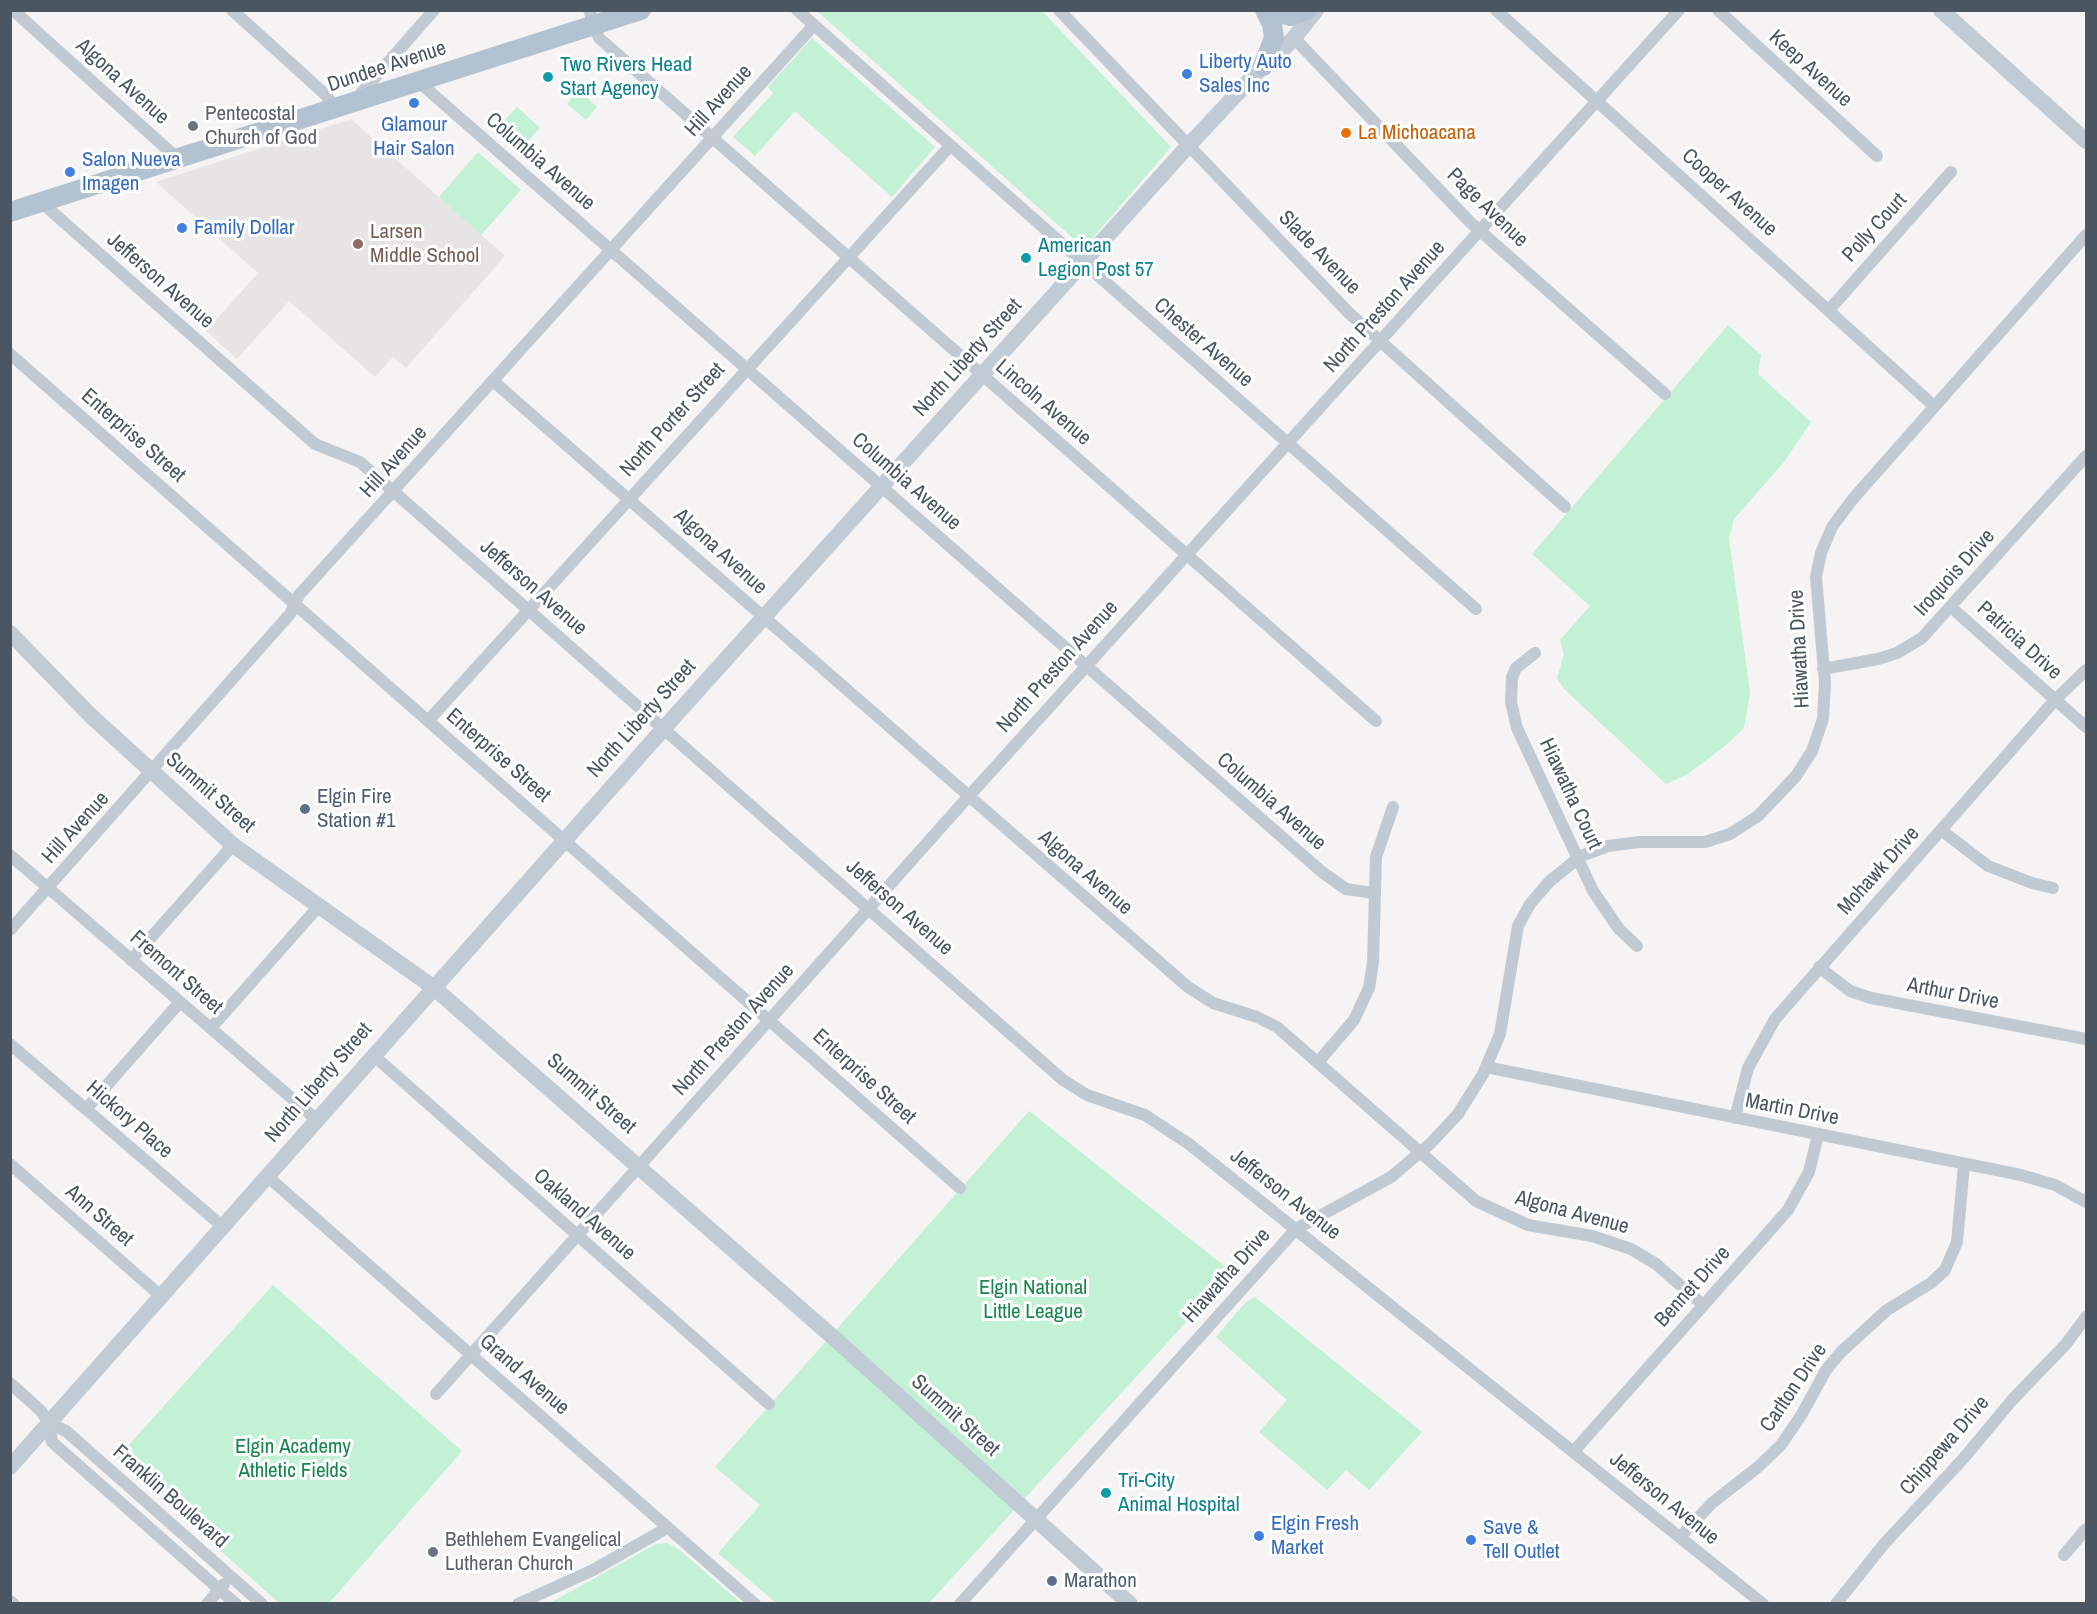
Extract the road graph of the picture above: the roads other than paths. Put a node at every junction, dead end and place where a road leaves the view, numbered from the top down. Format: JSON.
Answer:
{"nodes":[{"id":1,"x":232,"y":10,"type":"edge"},
{"id":2,"x":434,"y":10,"type":"edge"},
{"id":3,"x":641,"y":10,"type":"edge"},
{"id":4,"x":797,"y":10,"type":"edge"},
{"id":5,"x":1059,"y":10,"type":"edge"},
{"id":6,"x":1267,"y":10,"type":"edge"},
{"id":7,"x":1307,"y":10,"type":"edge"},
{"id":8,"x":1316,"y":10,"type":"edge"},
{"id":9,"x":1496,"y":10,"type":"edge"},
{"id":10,"x":1679,"y":10,"type":"edge"},
{"id":11,"x":1718,"y":10,"type":"edge"},
{"id":12,"x":1941,"y":10,"type":"edge"},
{"id":13,"x":17,"y":16,"type":"edge"},
{"id":14,"x":591,"y":18,"type":"edge"},
{"id":15,"x":814,"y":25,"type":"junction"},
{"id":16,"x":1294,"y":38,"type":"junction"},
{"id":17,"x":1263,"y":66,"type":"junction"},
{"id":18,"x":420,"y":83,"type":"junction"},
{"id":19,"x":1597,"y":100,"type":"junction"},
{"id":20,"x":344,"y":106,"type":"junction"},
{"id":21,"x":712,"y":137,"type":"junction"},
{"id":22,"x":2086,"y":141,"type":"edge"},
{"id":23,"x":950,"y":146,"type":"junction"},
{"id":24,"x":1189,"y":146,"type":"junction"},
{"id":25,"x":1877,"y":156,"type":"dead end"},
{"id":26,"x":178,"y":159,"type":"junction"},
{"id":27,"x":1951,"y":172,"type":"dead end"},
{"id":28,"x":41,"y":202,"type":"junction"},
{"id":29,"x":13,"y":208,"type":"edge"},
{"id":30,"x":1479,"y":231,"type":"junction"},
{"id":31,"x":2086,"y":234,"type":"edge"},
{"id":32,"x":611,"y":250,"type":"junction"},
{"id":33,"x":847,"y":258,"type":"junction"},
{"id":34,"x":1083,"y":264,"type":"junction"},
{"id":35,"x":1829,"y":310,"type":"junction"},
{"id":36,"x":1380,"y":342,"type":"junction"},
{"id":37,"x":10,"y":354,"type":"edge"},
{"id":38,"x":747,"y":368,"type":"junction"},
{"id":39,"x":982,"y":375,"type":"junction"},
{"id":40,"x":493,"y":381,"type":"junction"},
{"id":41,"x":1665,"y":394,"type":"dead end"},
{"id":42,"x":1934,"y":406,"type":"junction"},
{"id":43,"x":1288,"y":443,"type":"junction"},
{"id":44,"x":2086,"y":456,"type":"edge"},
{"id":45,"x":882,"y":488,"type":"junction"},
{"id":46,"x":393,"y":491,"type":"junction"},
{"id":47,"x":629,"y":497,"type":"junction"},
{"id":48,"x":1565,"y":507,"type":"dead end"},
{"id":49,"x":1187,"y":554,"type":"junction"},
{"id":50,"x":295,"y":605,"type":"junction"},
{"id":51,"x":1952,"y":608,"type":"junction"},
{"id":52,"x":528,"y":609,"type":"junction"},
{"id":53,"x":1476,"y":609,"type":"dead end"},
{"id":54,"x":764,"y":617,"type":"junction"},
{"id":55,"x":10,"y":633,"type":"edge"},
{"id":56,"x":1535,"y":653,"type":"dead end"},
{"id":57,"x":1087,"y":665,"type":"junction"},
{"id":58,"x":1823,"y":669,"type":"junction"},
{"id":59,"x":2086,"y":670,"type":"edge"},
{"id":60,"x":2055,"y":700,"type":"junction"},
{"id":61,"x":1376,"y":721,"type":"dead end"},
{"id":62,"x":428,"y":722,"type":"junction"},
{"id":63,"x":2086,"y":727,"type":"edge"},
{"id":64,"x":664,"y":728,"type":"junction"},
{"id":65,"x":151,"y":773,"type":"junction"},
{"id":66,"x":969,"y":796,"type":"junction"},
{"id":67,"x":1392,"y":807,"type":"dead end"},
{"id":68,"x":1941,"y":830,"type":"junction"},
{"id":69,"x":564,"y":840,"type":"junction"},
{"id":70,"x":233,"y":845,"type":"junction"},
{"id":71,"x":10,"y":855,"type":"edge"},
{"id":72,"x":1578,"y":858,"type":"junction"},
{"id":73,"x":48,"y":887,"type":"junction"},
{"id":74,"x":2053,"y":888,"type":"dead end"},
{"id":75,"x":1374,"y":893,"type":"junction"},
{"id":76,"x":319,"y":906,"type":"junction"},
{"id":77,"x":869,"y":907,"type":"junction"},
{"id":78,"x":10,"y":930,"type":"edge"},
{"id":79,"x":1637,"y":946,"type":"dead end"},
{"id":80,"x":131,"y":960,"type":"junction"},
{"id":81,"x":1819,"y":968,"type":"junction"},
{"id":82,"x":433,"y":987,"type":"junction"},
{"id":83,"x":180,"y":1002,"type":"junction"},
{"id":84,"x":769,"y":1019,"type":"junction"},
{"id":85,"x":211,"y":1028,"type":"junction"},
{"id":86,"x":2086,"y":1040,"type":"edge"},
{"id":87,"x":10,"y":1044,"type":"edge"},
{"id":88,"x":374,"y":1055,"type":"junction"},
{"id":89,"x":1319,"y":1061,"type":"junction"},
{"id":90,"x":1486,"y":1067,"type":"junction"},
{"id":91,"x":86,"y":1109,"type":"junction"},
{"id":92,"x":1735,"y":1118,"type":"junction"},
{"id":93,"x":316,"y":1120,"type":"junction"},
{"id":94,"x":1818,"y":1135,"type":"junction"},
{"id":95,"x":1420,"y":1152,"type":"junction"},
{"id":96,"x":10,"y":1164,"type":"edge"},
{"id":97,"x":1964,"y":1165,"type":"junction"},
{"id":98,"x":639,"y":1166,"type":"junction"},
{"id":99,"x":267,"y":1176,"type":"junction"},
{"id":100,"x":960,"y":1188,"type":"dead end"},
{"id":101,"x":2086,"y":1202,"type":"edge"},
{"id":102,"x":222,"y":1226,"type":"junction"},
{"id":103,"x":1296,"y":1229,"type":"junction"},
{"id":104,"x":577,"y":1235,"type":"junction"},
{"id":105,"x":161,"y":1296,"type":"junction"},
{"id":106,"x":1703,"y":1305,"type":"junction"},
{"id":107,"x":2086,"y":1317,"type":"edge"},
{"id":108,"x":471,"y":1354,"type":"junction"},
{"id":109,"x":10,"y":1383,"type":"edge"},
{"id":110,"x":436,"y":1394,"type":"dead end"},
{"id":111,"x":769,"y":1404,"type":"dead end"},
{"id":112,"x":49,"y":1423,"type":"junction"},
{"id":113,"x":1574,"y":1452,"type":"junction"},
{"id":114,"x":10,"y":1467,"type":"edge"},
{"id":115,"x":1036,"y":1519,"type":"junction"},
{"id":116,"x":667,"y":1528,"type":"junction"},
{"id":117,"x":2086,"y":1529,"type":"edge"},
{"id":118,"x":1680,"y":1537,"type":"junction"},
{"id":119,"x":2064,"y":1555,"type":"dead end"},
{"id":120,"x":231,"y":1576,"type":"junction"},
{"id":121,"x":219,"y":1589,"type":"junction"},
{"id":122,"x":207,"y":1604,"type":"edge"},
{"id":123,"x":236,"y":1604,"type":"edge"},
{"id":124,"x":262,"y":1604,"type":"edge"},
{"id":125,"x":518,"y":1604,"type":"edge"},
{"id":126,"x":755,"y":1604,"type":"edge"},
{"id":127,"x":960,"y":1604,"type":"edge"},
{"id":128,"x":1130,"y":1604,"type":"edge"},
{"id":129,"x":1763,"y":1604,"type":"edge"},
{"id":130,"x":1836,"y":1604,"type":"edge"}],
"edges":[{"from":1,"to":20,"type":"street"},
{"from":2,"to":20,"type":"street"},
{"from":3,"to":14,"type":"main road","name":"Dundee Avenue"},
{"from":4,"to":15,"type":"street","name":"Chester Avenue"},
{"from":5,"to":24,"type":"street","name":"Slade Avenue"},
{"from":6,"to":7,"type":"main road"},
{"from":6,"to":17,"type":"main road"},
{"from":8,"to":16,"type":"main road","name":"North Liberty Street"},
{"from":9,"to":19,"type":"street","name":"Cooper Avenue"},
{"from":10,"to":19,"type":"street","name":"North Preston Avenue"},
{"from":11,"to":25,"type":"street","name":"Keep Avenue"},
{"from":12,"to":22,"type":"main road"},
{"from":13,"to":26,"type":"street","name":"Algona Avenue"},
{"from":14,"to":18,"type":"main road","name":"Dundee Avenue"},
{"from":14,"to":21,"type":"street","name":"Lincoln Avenue"},
{"from":15,"to":21,"type":"street","name":"Hill Avenue"},
{"from":15,"to":23,"type":"street","name":"Chester Avenue"},
{"from":16,"to":17,"type":"main road","name":"North Liberty Street"},
{"from":16,"to":30,"type":"street","name":"Page Avenue"},
{"from":17,"to":24,"type":"main road","name":"North Liberty Street"},
{"from":18,"to":20,"type":"main road","name":"Dundee Avenue"},
{"from":18,"to":32,"type":"street","name":"Columbia Avenue"},
{"from":19,"to":30,"type":"street","name":"North Preston Avenue"},
{"from":19,"to":35,"type":"street","name":"Cooper Avenue"},
{"from":20,"to":26,"type":"main road","name":"Dundee Avenue"},
{"from":21,"to":32,"type":"street","name":"Hill Avenue"},
{"from":21,"to":33,"type":"street","name":"Lincoln Avenue"},
{"from":23,"to":33,"type":"street","name":"North Porter Street"},
{"from":23,"to":34,"type":"street","name":"Chester Avenue"},
{"from":24,"to":34,"type":"main road","name":"North Liberty Street"},
{"from":24,"to":36,"type":"street","name":"Slade Avenue"},
{"from":26,"to":28,"type":"main road","name":"Dundee Avenue"},
{"from":27,"to":35,"type":"street","name":"Polly Court"},
{"from":28,"to":29,"type":"main road","name":"Dundee Avenue"},
{"from":28,"to":46,"type":"street","name":"Jefferson Avenue"},
{"from":30,"to":36,"type":"street","name":"North Preston Avenue"},
{"from":30,"to":41,"type":"street","name":"Page Avenue"},
{"from":31,"to":42,"type":"street","name":"Hiawatha Drive"},
{"from":32,"to":38,"type":"street","name":"Columbia Avenue"},
{"from":32,"to":40,"type":"street","name":"Hill Avenue"},
{"from":33,"to":38,"type":"street","name":"North Porter Street"},
{"from":33,"to":39,"type":"street","name":"Lincoln Avenue"},
{"from":34,"to":39,"type":"main road","name":"North Liberty Street"},
{"from":34,"to":43,"type":"street","name":"Chester Avenue"},
{"from":35,"to":42,"type":"street","name":"Cooper Avenue"},
{"from":36,"to":43,"type":"street","name":"North Preston Avenue"},
{"from":36,"to":48,"type":"street","name":"Slade Avenue"},
{"from":37,"to":50,"type":"street","name":"Enterprise Street"},
{"from":38,"to":45,"type":"street","name":"Columbia Avenue"},
{"from":38,"to":47,"type":"street","name":"North Porter Street"},
{"from":39,"to":45,"type":"main road","name":"North Liberty Street"},
{"from":39,"to":49,"type":"street","name":"Lincoln Avenue"},
{"from":40,"to":46,"type":"street","name":"Hill Avenue"},
{"from":40,"to":47,"type":"street","name":"Algona Avenue"},
{"from":42,"to":58,"type":"street","name":"Hiawatha Drive"},
{"from":43,"to":49,"type":"street","name":"North Preston Avenue"},
{"from":43,"to":53,"type":"street","name":"Chester Avenue"},
{"from":44,"to":51,"type":"street","name":"Iroquois Drive"},
{"from":45,"to":54,"type":"main road","name":"North Liberty Street"},
{"from":45,"to":57,"type":"street","name":"Columbia Avenue"},
{"from":46,"to":50,"type":"street","name":"Hill Avenue"},
{"from":46,"to":52,"type":"street","name":"Jefferson Avenue"},
{"from":47,"to":52,"type":"street","name":"North Porter Street"},
{"from":47,"to":54,"type":"street","name":"Algona Avenue"},
{"from":49,"to":57,"type":"street","name":"North Preston Avenue"},
{"from":49,"to":61,"type":"street","name":"Lincoln Avenue"},
{"from":50,"to":62,"type":"street","name":"Enterprise Street"},
{"from":50,"to":65,"type":"street","name":"Hill Avenue"},
{"from":51,"to":58,"type":"street","name":"Iroquois Drive"},
{"from":51,"to":60,"type":"street","name":"Patricia Drive"},
{"from":52,"to":62,"type":"street","name":"North Porter Street"},
{"from":52,"to":64,"type":"street","name":"Jefferson Avenue"},
{"from":54,"to":64,"type":"main road","name":"North Liberty Street"},
{"from":54,"to":66,"type":"street","name":"Algona Avenue"},
{"from":55,"to":65,"type":"main road","name":"Summit Street"},
{"from":56,"to":72,"type":"street","name":"Hiawatha Court"},
{"from":57,"to":66,"type":"street","name":"North Preston Avenue"},
{"from":57,"to":75,"type":"street","name":"Columbia Avenue"},
{"from":58,"to":72,"type":"street","name":"Hiawatha Drive"},
{"from":59,"to":60,"type":"street","name":"Mohawk Drive"},
{"from":60,"to":63,"type":"street","name":"Patricia Drive"},
{"from":60,"to":68,"type":"street","name":"Mohawk Drive"},
{"from":62,"to":69,"type":"street","name":"Enterprise Street"},
{"from":64,"to":69,"type":"main road","name":"North Liberty Street"},
{"from":64,"to":77,"type":"street","name":"Jefferson Avenue"},
{"from":65,"to":70,"type":"main road","name":"Summit Street"},
{"from":65,"to":73,"type":"street","name":"Hill Avenue"},
{"from":66,"to":77,"type":"street","name":"North Preston Avenue"},
{"from":66,"to":89,"type":"street","name":"Algona Avenue"},
{"from":67,"to":75,"type":"street"},
{"from":68,"to":74,"type":"street"},
{"from":68,"to":81,"type":"street","name":"Mohawk Drive"},
{"from":69,"to":82,"type":"main road","name":"North Liberty Street"},
{"from":69,"to":84,"type":"street","name":"Enterprise Street"},
{"from":70,"to":76,"type":"main road","name":"Summit Street"},
{"from":70,"to":80,"type":"street"},
{"from":71,"to":73,"type":"street","name":"Fremont Street"},
{"from":72,"to":79,"type":"street","name":"Hiawatha Court"},
{"from":72,"to":90,"type":"street","name":"Hiawatha Drive"},
{"from":73,"to":78,"type":"street","name":"Hill Avenue"},
{"from":73,"to":80,"type":"street","name":"Fremont Street"},
{"from":75,"to":89,"type":"street"},
{"from":76,"to":82,"type":"main road","name":"Summit Street"},
{"from":76,"to":85,"type":"street"},
{"from":77,"to":84,"type":"street","name":"North Preston Avenue"},
{"from":77,"to":103,"type":"street","name":"Jefferson Avenue"},
{"from":80,"to":83,"type":"street","name":"Fremont Street"},
{"from":81,"to":86,"type":"street","name":"Arthur Drive"},
{"from":81,"to":92,"type":"street","name":"Mohawk Drive"},
{"from":82,"to":88,"type":"main road","name":"North Liberty Street"},
{"from":82,"to":98,"type":"main road","name":"Summit Street"},
{"from":83,"to":85,"type":"street","name":"Fremont Street"},
{"from":83,"to":91,"type":"street"},
{"from":84,"to":98,"type":"street","name":"North Preston Avenue"},
{"from":84,"to":100,"type":"street","name":"Enterprise Street"},
{"from":85,"to":93,"type":"street","name":"Fremont Street"},
{"from":87,"to":91,"type":"street","name":"Hickory Place"},
{"from":88,"to":93,"type":"main road","name":"North Liberty Street"},
{"from":88,"to":104,"type":"street","name":"Oakland Avenue"},
{"from":89,"to":95,"type":"street","name":"Algona Avenue"},
{"from":90,"to":92,"type":"street","name":"Martin Drive"},
{"from":90,"to":95,"type":"street","name":"Hiawatha Drive"},
{"from":91,"to":102,"type":"street","name":"Hickory Place"},
{"from":92,"to":94,"type":"street","name":"Martin Drive"},
{"from":93,"to":99,"type":"main road","name":"North Liberty Street"},
{"from":94,"to":97,"type":"street","name":"Martin Drive"},
{"from":94,"to":106,"type":"street","name":"Bennet Drive"},
{"from":95,"to":103,"type":"street","name":"Hiawatha Drive"},
{"from":95,"to":106,"type":"street","name":"Algona Avenue"},
{"from":96,"to":105,"type":"street","name":"Ann Street"},
{"from":97,"to":101,"type":"street","name":"Martin Drive"},
{"from":97,"to":118,"type":"street","name":"Carlton Drive"},
{"from":98,"to":104,"type":"street","name":"North Preston Avenue"},
{"from":98,"to":115,"type":"main road","name":"Summit Street"},
{"from":99,"to":102,"type":"main road","name":"North Liberty Street"},
{"from":99,"to":108,"type":"street","name":"Grand Avenue"},
{"from":102,"to":105,"type":"main road","name":"North Liberty Street"},
{"from":103,"to":113,"type":"street","name":"Jefferson Avenue"},
{"from":103,"to":115,"type":"street","name":"Hiawatha Drive"},
{"from":104,"to":108,"type":"street","name":"North Preston Avenue"},
{"from":104,"to":111,"type":"street","name":"Oakland Avenue"},
{"from":105,"to":112,"type":"main road","name":"North Liberty Street"},
{"from":106,"to":113,"type":"street","name":"Bennet Drive"},
{"from":107,"to":130,"type":"street","name":"Chippewa Drive"},
{"from":108,"to":110,"type":"street","name":"North Preston Avenue"},
{"from":108,"to":116,"type":"street","name":"Grand Avenue"},
{"from":109,"to":112,"type":"street","name":"Franklin Boulevard"},
{"from":112,"to":114,"type":"main road","name":"North Liberty Street"},
{"from":112,"to":120,"type":"street","name":"Franklin Boulevard"},
{"from":112,"to":121,"type":"street","name":"Franklin Boulevard"},
{"from":113,"to":118,"type":"street","name":"Jefferson Avenue"},
{"from":115,"to":127,"type":"street","name":"Hiawatha Drive"},
{"from":115,"to":128,"type":"main road","name":"Summit Street"},
{"from":116,"to":125,"type":"street"},
{"from":116,"to":126,"type":"street","name":"Grand Avenue"},
{"from":117,"to":119,"type":"street"},
{"from":118,"to":129,"type":"street","name":"Jefferson Avenue"},
{"from":120,"to":121,"type":"street"},
{"from":120,"to":124,"type":"street","name":"Franklin Boulevard"},
{"from":121,"to":122,"type":"street"},
{"from":121,"to":123,"type":"street","name":"Franklin Boulevard"}]}
